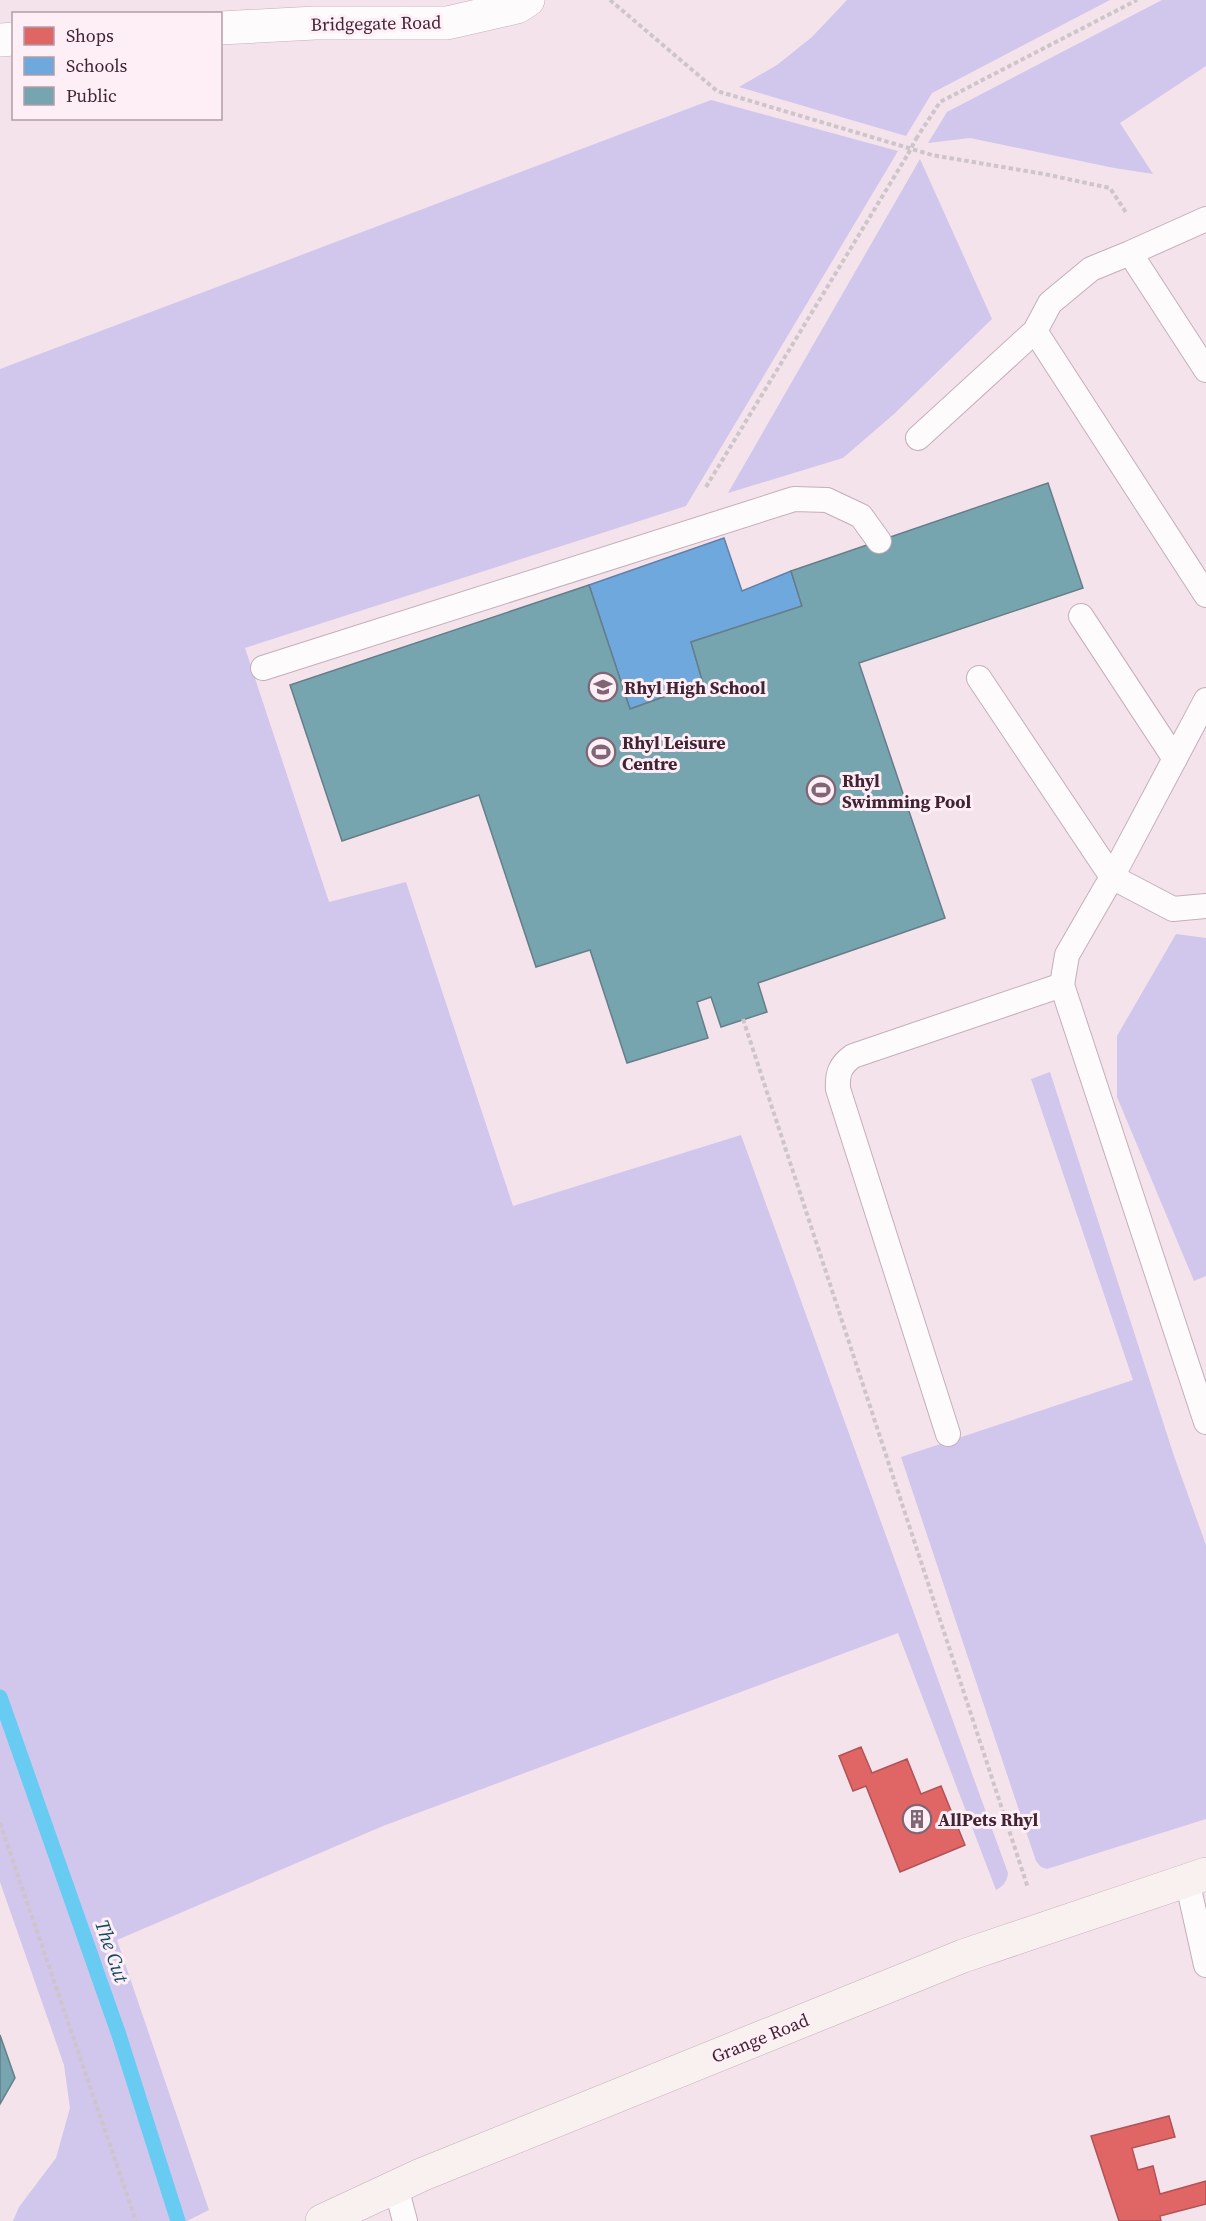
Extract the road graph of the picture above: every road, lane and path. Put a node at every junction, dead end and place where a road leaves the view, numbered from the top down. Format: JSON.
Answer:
{"nodes":[{"id":1,"x":528,"y":0,"type":"edge"},
{"id":2,"x":610,"y":0,"type":"edge"},
{"id":3,"x":1137,"y":0,"type":"edge"},
{"id":4,"x":314,"y":11,"type":"edge"},
{"id":5,"x":222,"y":28,"type":"edge"},
{"id":6,"x":1110,"y":188,"type":"dead end"},
{"id":7,"x":1206,"y":219,"type":"edge"},
{"id":8,"x":1130,"y":253,"type":"junction"},
{"id":9,"x":1035,"y":331,"type":"junction"},
{"id":10,"x":1206,"y":370,"type":"edge"},
{"id":11,"x":918,"y":438,"type":"dead end"},
{"id":12,"x":676,"y":536,"type":"junction"},
{"id":13,"x":879,"y":541,"type":"dead end"},
{"id":14,"x":1206,"y":595,"type":"edge"},
{"id":15,"x":1082,"y":616,"type":"dead end"},
{"id":16,"x":263,"y":668,"type":"dead end"},
{"id":17,"x":979,"y":678,"type":"dead end"},
{"id":18,"x":1206,"y":700,"type":"edge"},
{"id":19,"x":1175,"y":759,"type":"junction"},
{"id":20,"x":1112,"y":877,"type":"junction"},
{"id":21,"x":1206,"y":906,"type":"edge"},
{"id":22,"x":1062,"y":985,"type":"junction"},
{"id":23,"x":742,"y":1019,"type":"dead end"},
{"id":24,"x":1206,"y":1422,"type":"edge"},
{"id":25,"x":948,"y":1434,"type":"dead end"},
{"id":26,"x":0,"y":1824,"type":"edge"},
{"id":27,"x":1196,"y":1877,"type":"edge"},
{"id":28,"x":1041,"y":1929,"type":"junction"},
{"id":29,"x":1206,"y":1965,"type":"edge"},
{"id":30,"x":396,"y":2187,"type":"junction"},
{"id":31,"x":136,"y":2221,"type":"edge"},
{"id":32,"x":322,"y":2221,"type":"edge"},
{"id":33,"x":405,"y":2221,"type":"edge"}],
"edges":[{"from":1,"to":4,"type":"street","name":"Bridgegate Road"},
{"from":2,"to":6,"type":"path"},
{"from":3,"to":12,"type":"path","bridge":true},
{"from":4,"to":5,"type":"street","name":"Bridgegate Road"},
{"from":7,"to":8,"type":"lane"},
{"from":8,"to":9,"type":"lane"},
{"from":8,"to":10,"type":"lane"},
{"from":9,"to":11,"type":"lane"},
{"from":9,"to":14,"type":"lane"},
{"from":12,"to":13,"type":"lane"},
{"from":12,"to":16,"type":"lane"},
{"from":15,"to":19,"type":"lane"},
{"from":17,"to":20,"type":"lane"},
{"from":18,"to":19,"type":"lane"},
{"from":19,"to":20,"type":"lane"},
{"from":20,"to":21,"type":"lane"},
{"from":20,"to":22,"type":"lane"},
{"from":22,"to":24,"type":"lane"},
{"from":22,"to":25,"type":"lane"},
{"from":23,"to":28,"type":"path"},
{"from":26,"to":31,"type":"path"},
{"from":27,"to":28,"type":"main road","name":"Grange Road"},
{"from":27,"to":29,"type":"lane"},
{"from":28,"to":30,"type":"main road","name":"Grange Road"},
{"from":30,"to":32,"type":"main road","name":"Grange Road"},
{"from":30,"to":33,"type":"lane"}]}
